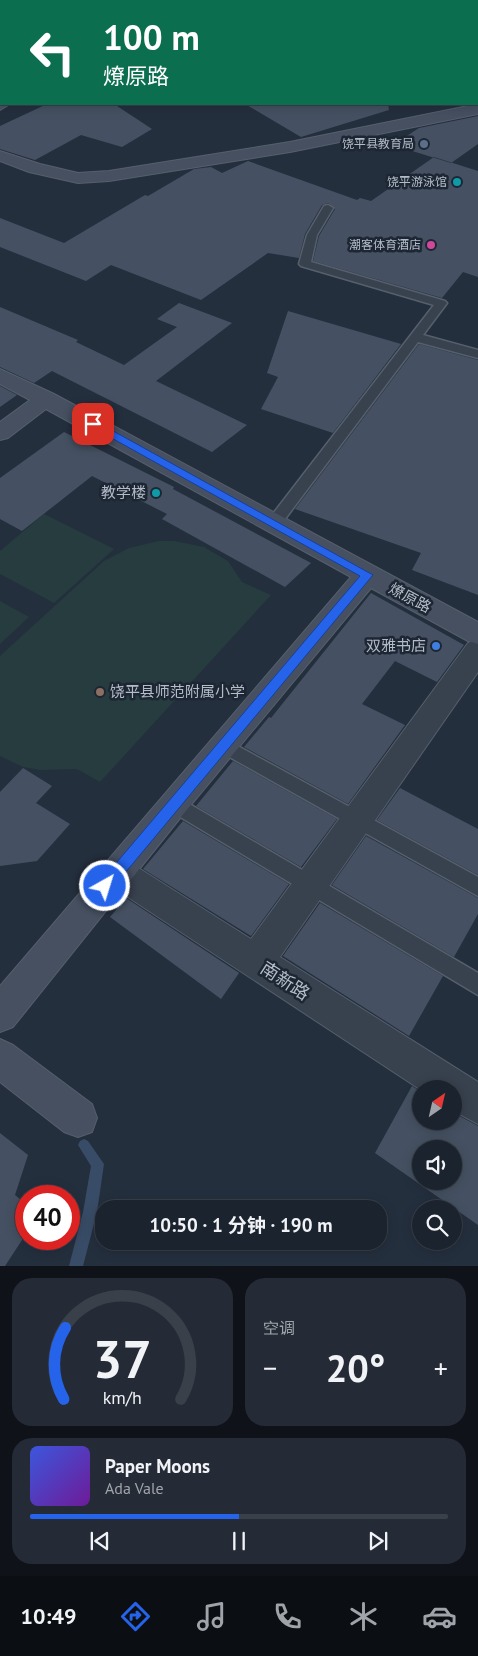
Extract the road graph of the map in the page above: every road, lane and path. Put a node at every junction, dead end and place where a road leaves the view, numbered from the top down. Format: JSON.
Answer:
{"nodes":[{"id":1,"x":478,"y":109,"type":"edge"},
{"id":2,"x":0,"y":156,"type":"edge"},
{"id":3,"x":328,"y":208,"type":"dead end"},
{"id":4,"x":415,"y":337,"type":"junction"},
{"id":5,"x":478,"y":354,"type":"edge"},
{"id":6,"x":0,"y":375,"type":"edge"},
{"id":7,"x":46,"y":399,"type":"junction"},
{"id":8,"x":0,"y":433,"type":"edge"},
{"id":9,"x":274,"y":523,"type":"junction"},
{"id":10,"x":367,"y":575,"type":"junction"},
{"id":11,"x":478,"y":634,"type":"edge"},
{"id":12,"x":478,"y":650,"type":"edge"},
{"id":13,"x":223,"y":745,"type":"junction"},
{"id":14,"x":174,"y":803,"type":"junction"},
{"id":15,"x":357,"y":820,"type":"junction"},
{"id":16,"x":117,"y":872,"type":"junction"},
{"id":17,"x":311,"y":885,"type":"junction"},
{"id":18,"x":478,"y":887,"type":"edge"},
{"id":19,"x":256,"y":962,"type":"junction"},
{"id":20,"x":478,"y":985,"type":"edge"},
{"id":21,"x":0,"y":1014,"type":"edge"},
{"id":22,"x":0,"y":1058,"type":"edge"},
{"id":23,"x":439,"y":1080,"type":"edge"},
{"id":24,"x":462,"y":1095,"type":"edge"},
{"id":25,"x":478,"y":1105,"type":"edge"},
{"id":26,"x":78,"y":1118,"type":"dead end"}],
"edges":[{"from":1,"to":2,"type":"street"},
{"from":3,"to":4,"type":"lane"},
{"from":4,"to":5,"type":"lane"},
{"from":4,"to":9,"type":"lane"},
{"from":6,"to":7,"type":"street","name":"燎原路"},
{"from":7,"to":8,"type":"street"},
{"from":7,"to":9,"type":"street","name":"燎原路"},
{"from":9,"to":10,"type":"street","name":"燎原路"},
{"from":10,"to":11,"type":"street","name":"燎原路"},
{"from":10,"to":13,"type":"street"},
{"from":12,"to":15,"type":"street"},
{"from":13,"to":14,"type":"street"},
{"from":13,"to":15,"type":"lane"},
{"from":14,"to":16,"type":"street"},
{"from":14,"to":17,"type":"lane"},
{"from":15,"to":17,"type":"street"},
{"from":15,"to":18,"type":"lane"},
{"from":16,"to":19,"type":"street","name":"南新路"},
{"from":16,"to":21,"type":"street"},
{"from":17,"to":19,"type":"street"},
{"from":17,"to":20,"type":"lane"},
{"from":19,"to":23,"type":"street","name":"南新路"},
{"from":22,"to":26,"type":"street"},
{"from":24,"to":25,"type":"street","name":"南新路"}]}
